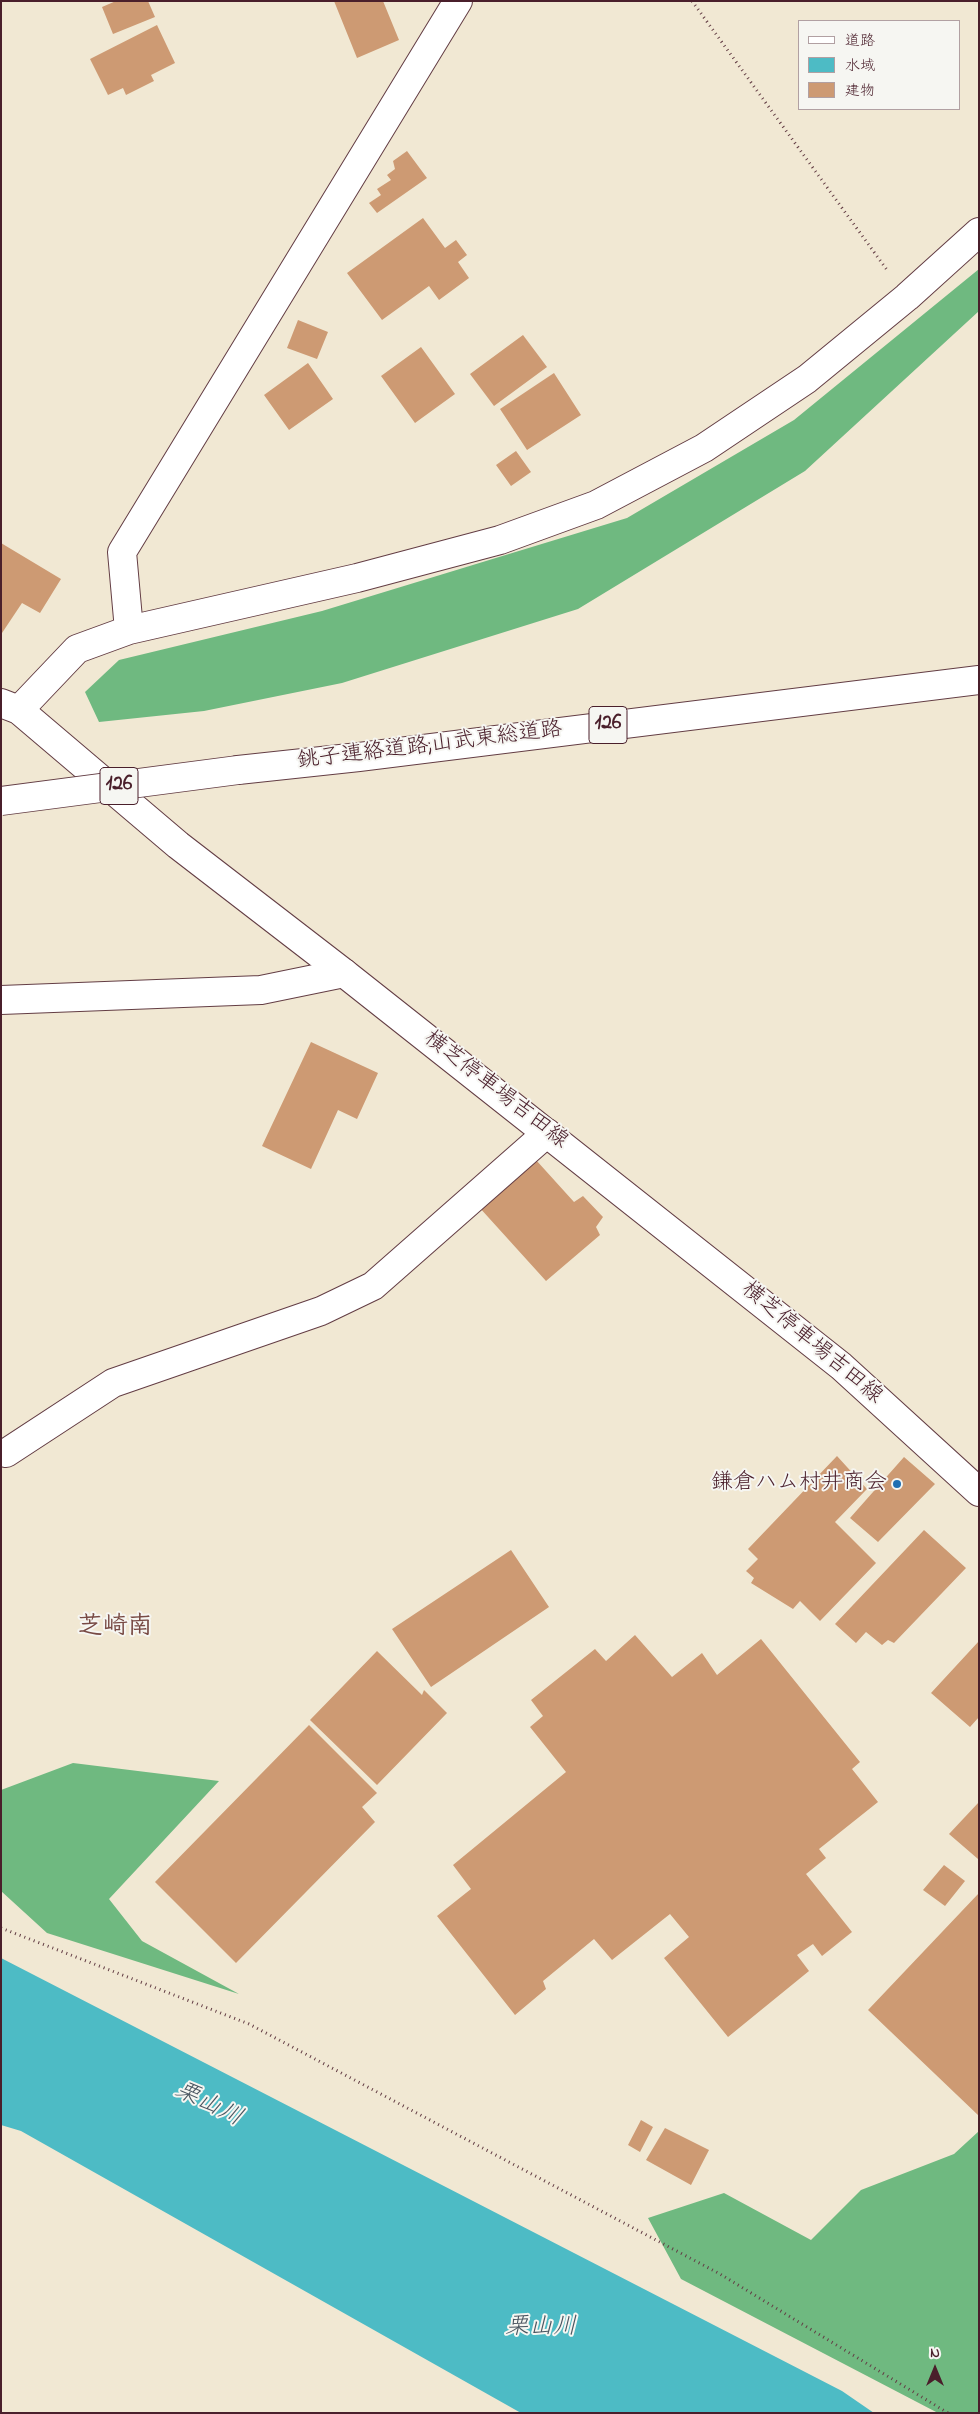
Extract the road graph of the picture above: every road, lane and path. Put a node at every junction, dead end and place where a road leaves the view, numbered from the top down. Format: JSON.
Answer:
{"nodes":[{"id":1,"x":458,"y":1,"type":"edge"},
{"id":2,"x":692,"y":1,"type":"edge"},
{"id":3,"x":979,"y":232,"type":"edge"},
{"id":4,"x":907,"y":297,"type":"junction"},
{"id":5,"x":129,"y":630,"type":"junction"},
{"id":6,"x":979,"y":680,"type":"edge"},
{"id":7,"x":10,"y":706,"type":"edge"},
{"id":8,"x":1,"y":801,"type":"edge"},
{"id":9,"x":344,"y":973,"type":"junction"},
{"id":10,"x":1,"y":1000,"type":"edge"},
{"id":11,"x":547,"y":1133,"type":"junction"},
{"id":12,"x":6,"y":1453,"type":"dead end"},
{"id":13,"x":979,"y":1492,"type":"edge"},
{"id":14,"x":1,"y":1928,"type":"edge"},
{"id":15,"x":948,"y":2413,"type":"edge"}],
"edges":[{"from":1,"to":5,"type":"main road"},
{"from":2,"to":4,"type":"path"},
{"from":3,"to":4,"type":"main road"},
{"from":4,"to":5,"type":"main road"},
{"from":5,"to":7,"type":"main road"},
{"from":6,"to":8,"type":"main road","name":"銚子連絡道路;山武東総道路","number":"126","bridge":true},
{"from":7,"to":9,"type":"main road","name":"横芝停車場吉田線"},
{"from":9,"to":10,"type":"main road"},
{"from":9,"to":11,"type":"main road","name":"横芝停車場吉田線"},
{"from":11,"to":12,"type":"main road"},
{"from":11,"to":13,"type":"main road","name":"横芝停車場吉田線"},
{"from":14,"to":15,"type":"path"}]}
